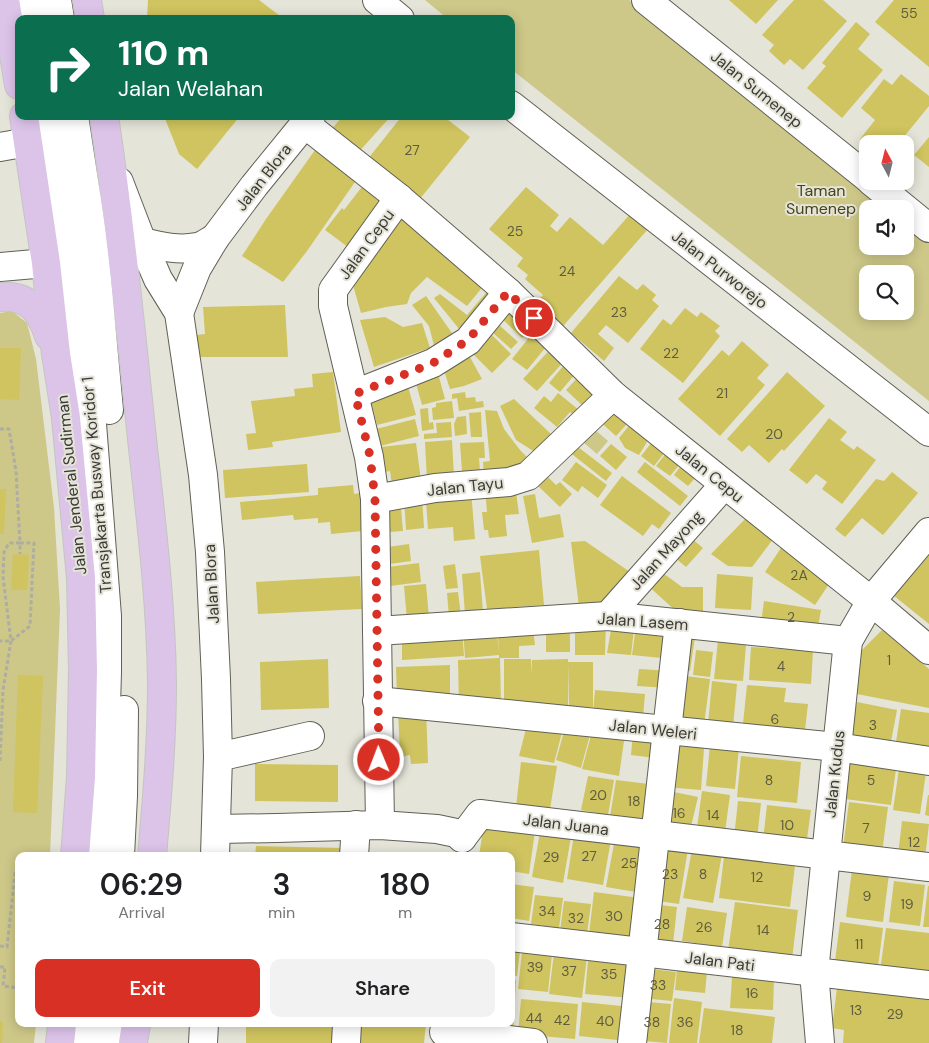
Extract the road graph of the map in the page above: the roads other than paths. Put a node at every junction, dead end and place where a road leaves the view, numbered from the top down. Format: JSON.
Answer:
{"nodes":[{"id":1,"x":31,"y":0,"type":"edge"},
{"id":2,"x":57,"y":0,"type":"edge"},
{"id":3,"x":87,"y":0,"type":"edge"},
{"id":4,"x":646,"y":0,"type":"edge"},
{"id":5,"x":59,"y":15,"type":"edge"},
{"id":6,"x":89,"y":15,"type":"edge"},
{"id":7,"x":12,"y":16,"type":"edge"},
{"id":8,"x":15,"y":46,"type":"edge"},
{"id":9,"x":515,"y":108,"type":"edge"},
{"id":10,"x":49,"y":120,"type":"edge"},
{"id":11,"x":75,"y":120,"type":"edge"},
{"id":12,"x":105,"y":120,"type":"edge"},
{"id":13,"x":308,"y":120,"type":"edge"},
{"id":14,"x":26,"y":129,"type":"edge"},
{"id":15,"x":0,"y":147,"type":"edge"},
{"id":16,"x":111,"y":162,"type":"junction"},
{"id":17,"x":859,"y":171,"type":"edge"},
{"id":18,"x":882,"y":190,"type":"edge"},
{"id":19,"x":399,"y":198,"type":"junction"},
{"id":20,"x":929,"y":228,"type":"edge"},
{"id":21,"x":215,"y":238,"type":"junction"},
{"id":22,"x":142,"y":242,"type":"junction"},
{"id":23,"x":46,"y":263,"type":"junction"},
{"id":24,"x":0,"y":267,"type":"edge"},
{"id":25,"x":508,"y":292,"type":"junction"},
{"id":26,"x":0,"y":297,"type":"edge"},
{"id":27,"x":179,"y":313,"type":"junction"},
{"id":28,"x":56,"y":354,"type":"junction"},
{"id":29,"x":355,"y":394,"type":"junction"},
{"id":30,"x":613,"y":395,"type":"junction"},
{"id":31,"x":929,"y":432,"type":"edge"},
{"id":32,"x":724,"y":485,"type":"junction"},
{"id":33,"x":375,"y":499,"type":"junction"},
{"id":34,"x":929,"y":532,"type":"edge"},
{"id":35,"x":871,"y":601,"type":"junction"},
{"id":36,"x":608,"y":616,"type":"junction"},
{"id":37,"x":679,"y":624,"type":"junction"},
{"id":38,"x":377,"y":631,"type":"junction"},
{"id":39,"x":848,"y":641,"type":"junction"},
{"id":40,"x":929,"y":650,"type":"edge"},
{"id":41,"x":377,"y":701,"type":"junction"},
{"id":42,"x":667,"y":730,"type":"junction"},
{"id":43,"x":310,"y":736,"type":"dead end"},
{"id":44,"x":837,"y":748,"type":"junction"},
{"id":45,"x":218,"y":757,"type":"junction"},
{"id":46,"x":929,"y":761,"type":"edge"},
{"id":47,"x":368,"y":825,"type":"junction"},
{"id":48,"x":217,"y":829,"type":"junction"},
{"id":49,"x":656,"y":834,"type":"junction"},
{"id":50,"x":462,"y":847,"type":"edge"},
{"id":51,"x":75,"y":852,"type":"edge"},
{"id":52,"x":98,"y":852,"type":"edge"},
{"id":53,"x":120,"y":852,"type":"edge"},
{"id":54,"x":152,"y":852,"type":"edge"},
{"id":55,"x":215,"y":852,"type":"edge"},
{"id":56,"x":356,"y":852,"type":"edge"},
{"id":57,"x":825,"y":855,"type":"junction"},
{"id":58,"x":929,"y":867,"type":"edge"},
{"id":59,"x":515,"y":937,"type":"edge"},
{"id":60,"x":642,"y":952,"type":"junction"},
{"id":61,"x":814,"y":972,"type":"junction"},
{"id":62,"x":929,"y":985,"type":"edge"},
{"id":63,"x":62,"y":1027,"type":"edge"},
{"id":64,"x":86,"y":1027,"type":"edge"},
{"id":65,"x":110,"y":1027,"type":"edge"},
{"id":66,"x":136,"y":1027,"type":"edge"},
{"id":67,"x":204,"y":1027,"type":"edge"},
{"id":68,"x":347,"y":1027,"type":"edge"},
{"id":69,"x":437,"y":1033,"type":"edge"},
{"id":70,"x":60,"y":1043,"type":"edge"},
{"id":71,"x":84,"y":1043,"type":"edge"},
{"id":72,"x":108,"y":1043,"type":"edge"},
{"id":73,"x":134,"y":1043,"type":"edge"},
{"id":74,"x":203,"y":1043,"type":"edge"},
{"id":75,"x":346,"y":1043,"type":"edge"},
{"id":76,"x":533,"y":1043,"type":"edge"},
{"id":77,"x":632,"y":1043,"type":"edge"},
{"id":78,"x":820,"y":1043,"type":"edge"}],
"edges":[{"from":1,"to":7,"type":"street"},
{"from":2,"to":5,"type":"street"},
{"from":3,"to":6,"type":"main road"},
{"from":4,"to":17,"type":"street","name":"Jalan Sumenep"},
{"from":7,"to":8,"type":"main road"},
{"from":9,"to":31,"type":"street","name":"Jalan Purworejo"},
{"from":10,"to":52,"type":"street","name":"Transjakarta Busway Koridor 1"},
{"from":11,"to":53,"type":"street","name":"Transjakarta Busway Koridor 1"},
{"from":12,"to":16,"type":"main road"},
{"from":13,"to":19,"type":"street","name":"Jalan Cepu"},
{"from":13,"to":21,"type":"street","name":"Jalan Blora"},
{"from":14,"to":15,"type":"street"},
{"from":14,"to":23,"type":"main road","name":"Jalan Jenderal Sudirman"},
{"from":16,"to":22,"type":"street","name":"Jalan Blora"},
{"from":16,"to":54,"type":"main road"},
{"from":18,"to":20,"type":"street"},
{"from":19,"to":25,"type":"street","name":"Jalan Cepu"},
{"from":19,"to":29,"type":"street","name":"Jalan Cepu"},
{"from":21,"to":22,"type":"street","name":"Jalan Blora"},
{"from":21,"to":27,"type":"street","name":"Jalan Blora"},
{"from":22,"to":27,"type":"street","name":"Jalan Blora"},
{"from":23,"to":24,"type":"street"},
{"from":23,"to":28,"type":"main road","name":"Jalan Jenderal Sudirman"},
{"from":25,"to":29,"type":"street"},
{"from":25,"to":30,"type":"street","name":"Jalan Cepu"},
{"from":26,"to":28,"type":"main road"},
{"from":27,"to":45,"type":"street","name":"Jalan Blora"},
{"from":28,"to":51,"type":"main road","name":"Jalan Jenderal Sudirman"},
{"from":29,"to":33,"type":"street","name":"Jalan Cepu"},
{"from":30,"to":32,"type":"street","name":"Jalan Cepu"},
{"from":30,"to":33,"type":"street","name":"Jalan Tayu"},
{"from":32,"to":35,"type":"street","name":"Jalan Cepu"},
{"from":32,"to":36,"type":"street","name":"Jalan Mayong"},
{"from":33,"to":38,"type":"street","name":"Jalan Cepu"},
{"from":34,"to":35,"type":"street","name":"Jalan Kudus"},
{"from":35,"to":39,"type":"street","name":"Jalan Kudus"},
{"from":35,"to":40,"type":"street","name":"Jalan Cepu"},
{"from":36,"to":37,"type":"street","name":"Jalan Lasem"},
{"from":36,"to":38,"type":"street","name":"Jalan Lasem"},
{"from":37,"to":39,"type":"street","name":"Jalan Lasem"},
{"from":37,"to":42,"type":"street"},
{"from":38,"to":41,"type":"street","name":"Jalan Cepu"},
{"from":39,"to":44,"type":"street","name":"Jalan Kudus"},
{"from":41,"to":42,"type":"street","name":"Jalan Weleri"},
{"from":41,"to":47,"type":"street","name":"Jalan Cepu"},
{"from":42,"to":44,"type":"street","name":"Jalan Weleri"},
{"from":42,"to":49,"type":"street"},
{"from":43,"to":45,"type":"street"},
{"from":44,"to":46,"type":"street","name":"Jalan Weleri"},
{"from":44,"to":57,"type":"street","name":"Jalan Kudus"},
{"from":45,"to":48,"type":"street","name":"Jalan Blora"},
{"from":47,"to":48,"type":"street","name":"Jalan Juana"},
{"from":47,"to":50,"type":"street","name":"Jalan Juana"},
{"from":47,"to":56,"type":"street","name":"Jalan Cepu"},
{"from":48,"to":55,"type":"street","name":"Jalan Blora"},
{"from":49,"to":50,"type":"street","name":"Jalan Juana"},
{"from":49,"to":57,"type":"street","name":"Jalan Juana"},
{"from":49,"to":60,"type":"street"},
{"from":57,"to":58,"type":"street","name":"Jalan Juana"},
{"from":57,"to":61,"type":"street","name":"Jalan Kudus"},
{"from":59,"to":60,"type":"street","name":"Jalan Pati"},
{"from":60,"to":61,"type":"street","name":"Jalan Pati"},
{"from":60,"to":77,"type":"street"},
{"from":61,"to":62,"type":"street","name":"Jalan Pati"},
{"from":61,"to":78,"type":"street","name":"Jalan Kudus"},
{"from":63,"to":70,"type":"main road"},
{"from":64,"to":71,"type":"street"},
{"from":65,"to":72,"type":"street"},
{"from":66,"to":73,"type":"main road"},
{"from":67,"to":74,"type":"street"},
{"from":68,"to":75,"type":"street"},
{"from":69,"to":76,"type":"street"}]}
